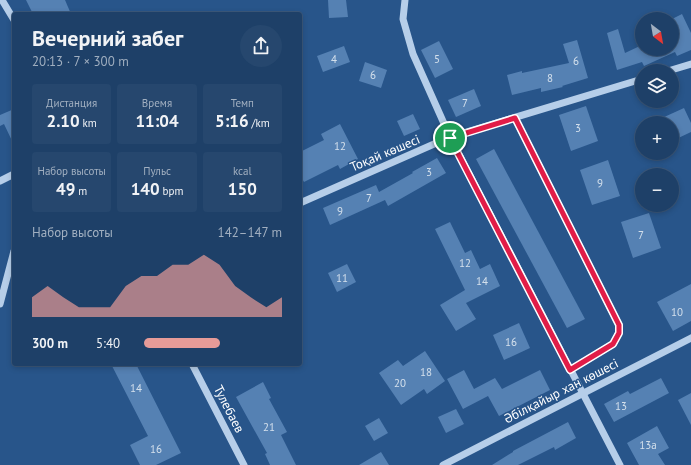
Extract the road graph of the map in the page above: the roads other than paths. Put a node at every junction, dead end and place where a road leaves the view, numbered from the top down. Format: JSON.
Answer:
{"nodes":[{"id":1,"x":2,"y":0,"type":"edge"},
{"id":2,"x":405,"y":0,"type":"edge"},
{"id":3,"x":12,"y":17,"type":"edge"},
{"id":4,"x":691,"y":64,"type":"edge"},
{"id":5,"x":679,"y":68,"type":"edge"},
{"id":6,"x":635,"y":81,"type":"edge"},
{"id":7,"x":515,"y":118,"type":"junction"},
{"id":8,"x":450,"y":138,"type":"junction"},
{"id":9,"x":12,"y":175,"type":"edge"},
{"id":10,"x":0,"y":181,"type":"edge"},
{"id":11,"x":302,"y":202,"type":"edge"},
{"id":12,"x":12,"y":259,"type":"edge"},
{"id":13,"x":0,"y":304,"type":"edge"},
{"id":14,"x":691,"y":338,"type":"edge"},
{"id":15,"x":193,"y":366,"type":"edge"},
{"id":16,"x":570,"y":370,"type":"junction"},
{"id":17,"x":582,"y":393,"type":"junction"},
{"id":18,"x":244,"y":465,"type":"edge"},
{"id":19,"x":443,"y":465,"type":"edge"},
{"id":20,"x":620,"y":465,"type":"edge"}],
"edges":[{"from":1,"to":3,"type":"street"},
{"from":2,"to":8,"type":"street"},
{"from":4,"to":5,"type":"street"},
{"from":6,"to":7,"type":"street","name":"Тоқай көшесі"},
{"from":7,"to":8,"type":"street","name":"Тоқай көшесі"},
{"from":7,"to":16,"type":"street"},
{"from":8,"to":11,"type":"street","name":"Тоқай көшесі"},
{"from":8,"to":16,"type":"street"},
{"from":9,"to":10,"type":"street"},
{"from":12,"to":13,"type":"street"},
{"from":14,"to":17,"type":"street","name":"Әбілқайыр хан көшесі"},
{"from":15,"to":18,"type":"street","name":"Тулебаев"},
{"from":16,"to":17,"type":"street"},
{"from":17,"to":19,"type":"street","name":"Әбілқайыр хан көшесі"},
{"from":17,"to":20,"type":"street"}]}
